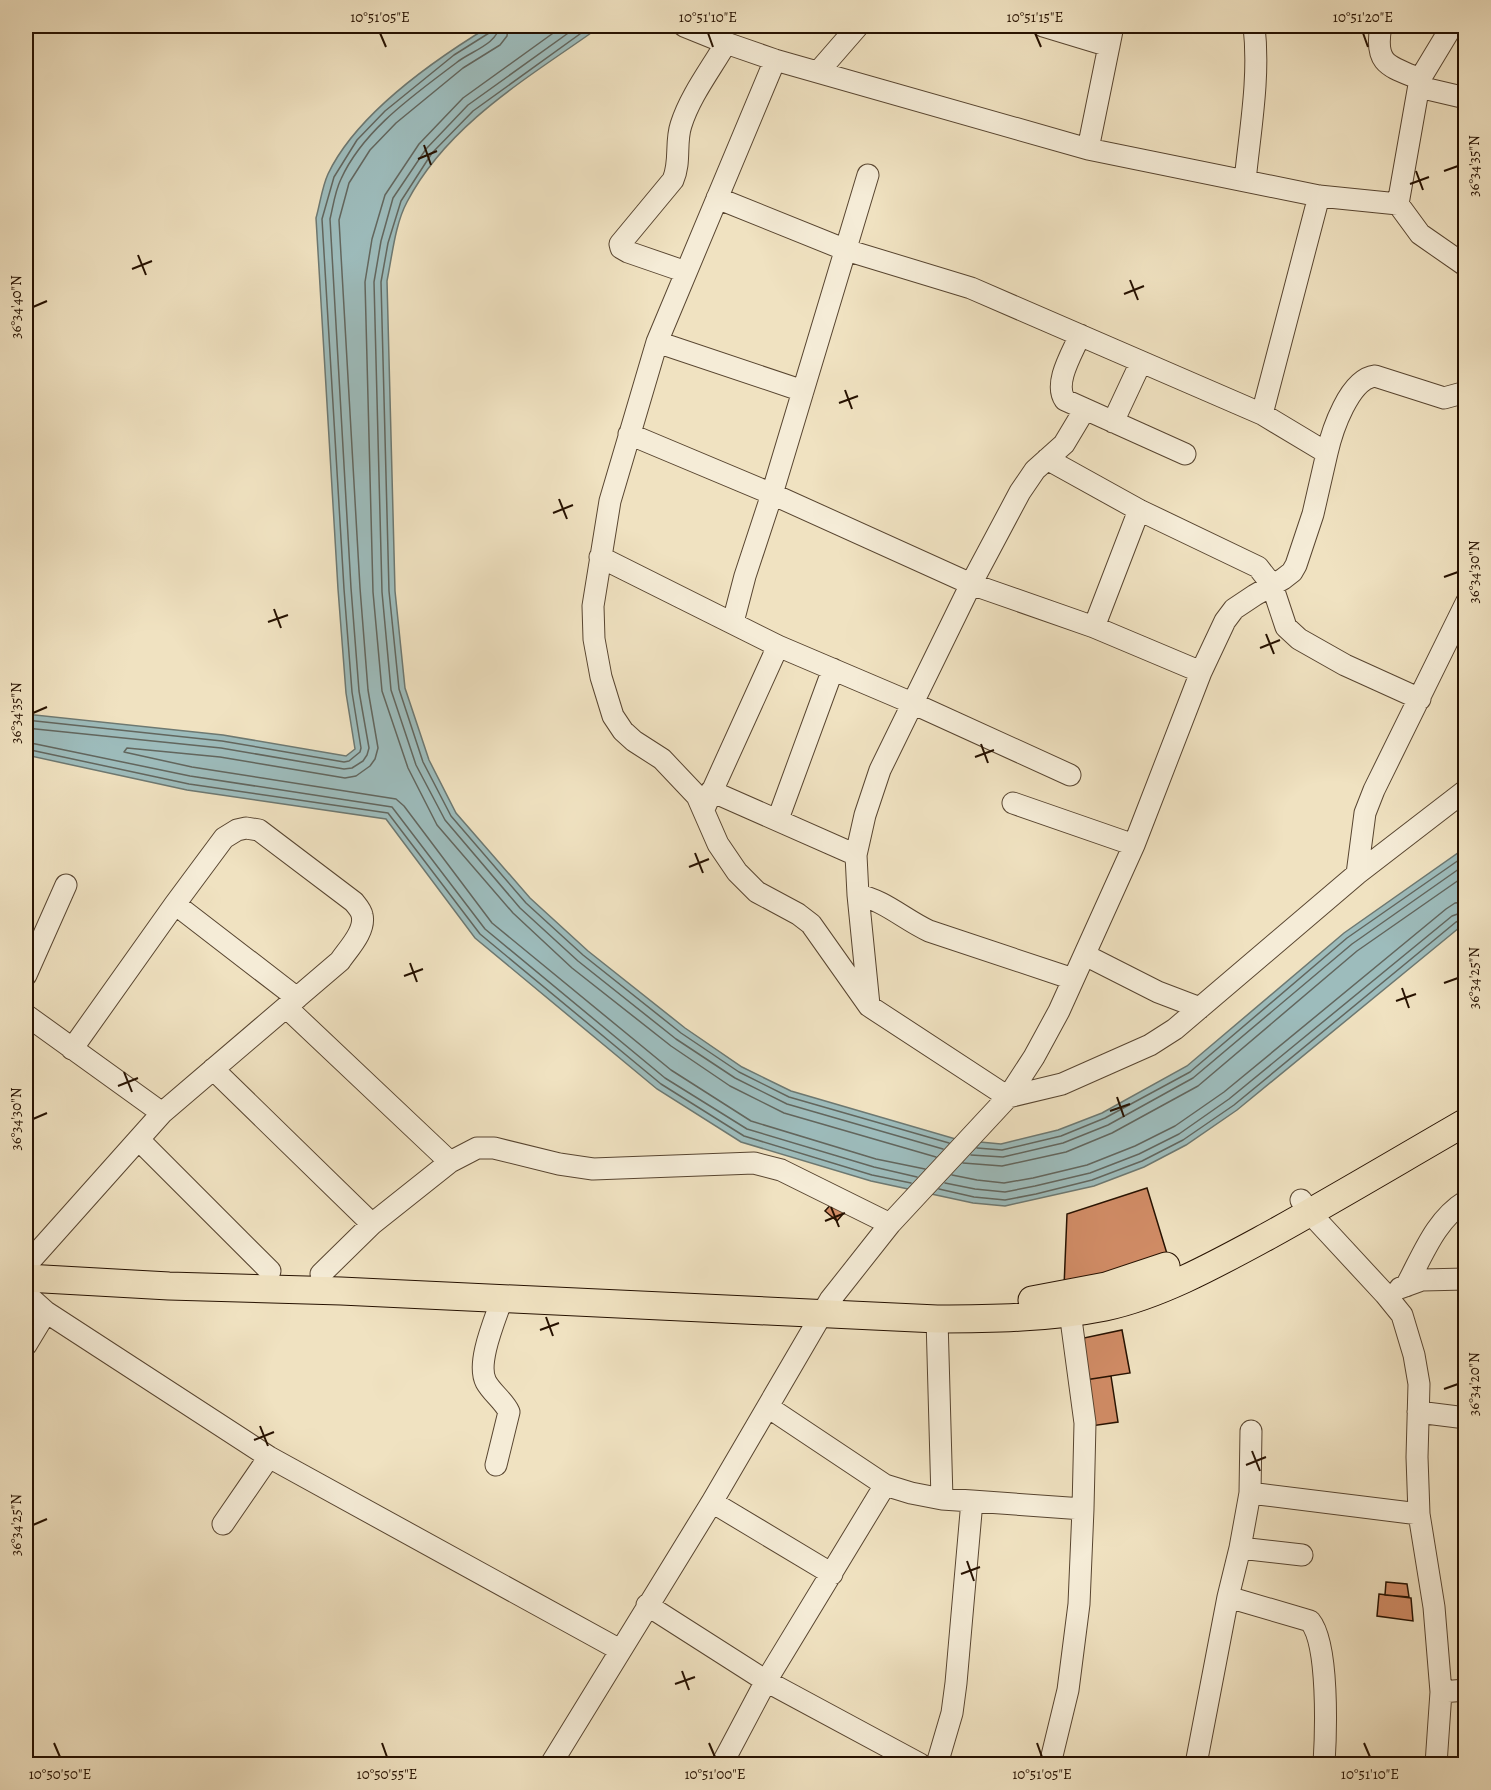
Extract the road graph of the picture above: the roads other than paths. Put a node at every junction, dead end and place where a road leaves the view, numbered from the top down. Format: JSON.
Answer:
{"nodes":[{"id":1,"x":684,"y":26,"type":"edge"},
{"id":2,"x":858,"y":26,"type":"edge"},
{"id":3,"x":1043,"y":26,"type":"edge"},
{"id":4,"x":1254,"y":26,"type":"edge"},
{"id":5,"x":1381,"y":26,"type":"edge"},
{"id":6,"x":1452,"y":26,"type":"edge"},
{"id":7,"x":1111,"y":36,"type":"edge"},
{"id":8,"x":726,"y":43,"type":"junction"},
{"id":9,"x":775,"y":60,"type":"junction"},
{"id":10,"x":818,"y":72,"type":"junction"},
{"id":11,"x":1420,"y":83,"type":"junction"},
{"id":12,"x":1466,"y":98,"type":"edge"},
{"id":13,"x":1088,"y":149,"type":"junction"},
{"id":14,"x":868,"y":176,"type":"dead end"},
{"id":15,"x":1245,"y":181,"type":"junction"},
{"id":16,"x":1319,"y":196,"type":"junction"},
{"id":17,"x":717,"y":198,"type":"junction"},
{"id":18,"x":1398,"y":204,"type":"junction"},
{"id":19,"x":846,"y":250,"type":"junction"},
{"id":20,"x":1466,"y":266,"type":"edge"},
{"id":21,"x":686,"y":272,"type":"junction"},
{"id":22,"x":1080,"y":335,"type":"junction"},
{"id":23,"x":657,"y":342,"type":"junction"},
{"id":24,"x":1141,"y":362,"type":"junction"},
{"id":25,"x":803,"y":391,"type":"junction"},
{"id":26,"x":1466,"y":392,"type":"edge"},
{"id":27,"x":1085,"y":409,"type":"junction"},
{"id":28,"x":1262,"y":414,"type":"junction"},
{"id":29,"x":1113,"y":422,"type":"junction"},
{"id":30,"x":629,"y":434,"type":"junction"},
{"id":31,"x":1327,"y":453,"type":"junction"},
{"id":32,"x":1185,"y":454,"type":"dead end"},
{"id":33,"x":1047,"y":459,"type":"junction"},
{"id":34,"x":772,"y":494,"type":"junction"},
{"id":35,"x":1139,"y":510,"type":"junction"},
{"id":36,"x":600,"y":557,"type":"junction"},
{"id":37,"x":971,"y":584,"type":"junction"},
{"id":38,"x":1272,"y":585,"type":"junction"},
{"id":39,"x":1466,"y":603,"type":"edge"},
{"id":40,"x":733,"y":622,"type":"junction"},
{"id":41,"x":1094,"y":627,"type":"junction"},
{"id":42,"x":778,"y":646,"type":"junction"},
{"id":43,"x":833,"y":669,"type":"junction"},
{"id":44,"x":1201,"y":672,"type":"junction"},
{"id":45,"x":1420,"y":699,"type":"junction"},
{"id":46,"x":912,"y":703,"type":"junction"},
{"id":47,"x":1070,"y":775,"type":"dead end"},
{"id":48,"x":1466,"y":790,"type":"edge"},
{"id":49,"x":707,"y":800,"type":"junction"},
{"id":50,"x":1013,"y":803,"type":"dead end"},
{"id":51,"x":778,"y":819,"type":"junction"},
{"id":52,"x":1134,"y":845,"type":"junction"},
{"id":53,"x":856,"y":855,"type":"junction"},
{"id":54,"x":1357,"y":874,"type":"junction"},
{"id":55,"x":66,"y":885,"type":"dead end"},
{"id":56,"x":858,"y":895,"type":"junction"},
{"id":57,"x":174,"y":904,"type":"junction"},
{"id":58,"x":1085,"y":955,"type":"junction"},
{"id":59,"x":26,"y":975,"type":"edge"},
{"id":60,"x":1073,"y":978,"type":"junction"},
{"id":61,"x":291,"y":1002,"type":"junction"},
{"id":62,"x":869,"y":1006,"type":"junction"},
{"id":63,"x":1200,"y":1008,"type":"junction"},
{"id":64,"x":26,"y":1015,"type":"edge"},
{"id":65,"x":72,"y":1049,"type":"junction"},
{"id":66,"x":213,"y":1069,"type":"junction"},
{"id":67,"x":1008,"y":1097,"type":"junction"},
{"id":68,"x":1466,"y":1111,"type":"edge"},
{"id":69,"x":162,"y":1113,"type":"junction"},
{"id":70,"x":1466,"y":1122,"type":"edge"},
{"id":71,"x":139,"y":1140,"type":"junction"},
{"id":72,"x":450,"y":1162,"type":"junction"},
{"id":73,"x":1466,"y":1201,"type":"edge"},
{"id":74,"x":1305,"y":1206,"type":"junction"},
{"id":75,"x":372,"y":1224,"type":"junction"},
{"id":76,"x":890,"y":1224,"type":"junction"},
{"id":77,"x":27,"y":1267,"type":"edge"},
{"id":78,"x":270,"y":1271,"type":"junction"},
{"id":79,"x":321,"y":1274,"type":"junction"},
{"id":80,"x":1466,"y":1280,"type":"edge"},
{"id":81,"x":1406,"y":1286,"type":"junction"},
{"id":82,"x":26,"y":1294,"type":"edge"},
{"id":83,"x":1386,"y":1294,"type":"junction"},
{"id":84,"x":502,"y":1299,"type":"junction"},
{"id":85,"x":1069,"y":1303,"type":"junction"},
{"id":86,"x":826,"y":1307,"type":"junction"},
{"id":87,"x":46,"y":1312,"type":"junction"},
{"id":88,"x":937,"y":1319,"type":"junction"},
{"id":89,"x":26,"y":1345,"type":"edge"},
{"id":90,"x":768,"y":1407,"type":"junction"},
{"id":91,"x":1418,"y":1412,"type":"junction"},
{"id":92,"x":1466,"y":1418,"type":"edge"},
{"id":93,"x":1251,"y":1431,"type":"dead end"},
{"id":94,"x":269,"y":1457,"type":"junction"},
{"id":95,"x":496,"y":1465,"type":"dead end"},
{"id":96,"x":885,"y":1485,"type":"junction"},
{"id":97,"x":1250,"y":1493,"type":"junction"},
{"id":98,"x":942,"y":1499,"type":"junction"},
{"id":99,"x":972,"y":1501,"type":"junction"},
{"id":100,"x":712,"y":1502,"type":"junction"},
{"id":101,"x":1083,"y":1509,"type":"junction"},
{"id":102,"x":1419,"y":1514,"type":"junction"},
{"id":103,"x":223,"y":1524,"type":"dead end"},
{"id":104,"x":1240,"y":1548,"type":"junction"},
{"id":105,"x":1302,"y":1555,"type":"dead end"},
{"id":106,"x":832,"y":1574,"type":"junction"},
{"id":107,"x":1228,"y":1597,"type":"junction"},
{"id":108,"x":647,"y":1605,"type":"junction"},
{"id":109,"x":620,"y":1650,"type":"junction"},
{"id":110,"x":766,"y":1681,"type":"junction"},
{"id":111,"x":1466,"y":1690,"type":"edge"},
{"id":112,"x":1441,"y":1692,"type":"junction"},
{"id":113,"x":551,"y":1764,"type":"edge"},
{"id":114,"x":722,"y":1764,"type":"edge"},
{"id":115,"x":920,"y":1764,"type":"edge"},
{"id":116,"x":937,"y":1764,"type":"edge"},
{"id":117,"x":1050,"y":1764,"type":"edge"},
{"id":118,"x":1196,"y":1764,"type":"edge"},
{"id":119,"x":1324,"y":1764,"type":"edge"},
{"id":120,"x":1436,"y":1764,"type":"edge"}],
"edges":[{"from":1,"to":8,"type":"street"},
{"from":2,"to":10,"type":"street"},
{"from":3,"to":7,"type":"street"},
{"from":4,"to":15,"type":"street"},
{"from":5,"to":11,"type":"street"},
{"from":6,"to":11,"type":"street"},
{"from":7,"to":13,"type":"street"},
{"from":8,"to":9,"type":"street"},
{"from":8,"to":21,"type":"street"},
{"from":9,"to":10,"type":"street"},
{"from":9,"to":17,"type":"street"},
{"from":10,"to":13,"type":"street"},
{"from":11,"to":12,"type":"street"},
{"from":11,"to":18,"type":"street"},
{"from":13,"to":15,"type":"street"},
{"from":14,"to":19,"type":"street"},
{"from":15,"to":16,"type":"street"},
{"from":16,"to":18,"type":"street"},
{"from":16,"to":28,"type":"street"},
{"from":17,"to":19,"type":"street"},
{"from":17,"to":21,"type":"street"},
{"from":18,"to":20,"type":"street"},
{"from":19,"to":22,"type":"street"},
{"from":19,"to":25,"type":"street"},
{"from":21,"to":23,"type":"street"},
{"from":22,"to":24,"type":"street"},
{"from":22,"to":27,"type":"street"},
{"from":23,"to":25,"type":"street"},
{"from":23,"to":30,"type":"street"},
{"from":24,"to":28,"type":"street"},
{"from":24,"to":29,"type":"street"},
{"from":25,"to":34,"type":"street"},
{"from":26,"to":31,"type":"street"},
{"from":27,"to":29,"type":"street"},
{"from":27,"to":33,"type":"street"},
{"from":28,"to":31,"type":"street"},
{"from":29,"to":32,"type":"street"},
{"from":30,"to":34,"type":"street"},
{"from":30,"to":36,"type":"street"},
{"from":31,"to":38,"type":"street"},
{"from":33,"to":35,"type":"street"},
{"from":33,"to":37,"type":"street"},
{"from":34,"to":37,"type":"street"},
{"from":34,"to":40,"type":"street"},
{"from":35,"to":38,"type":"street"},
{"from":35,"to":41,"type":"street"},
{"from":36,"to":40,"type":"street"},
{"from":36,"to":49,"type":"street"},
{"from":37,"to":41,"type":"street"},
{"from":37,"to":46,"type":"street"},
{"from":38,"to":44,"type":"street"},
{"from":38,"to":45,"type":"street"},
{"from":39,"to":45,"type":"street"},
{"from":40,"to":42,"type":"street"},
{"from":41,"to":44,"type":"street"},
{"from":42,"to":43,"type":"street"},
{"from":42,"to":49,"type":"street"},
{"from":43,"to":46,"type":"street"},
{"from":43,"to":51,"type":"street"},
{"from":44,"to":52,"type":"street"},
{"from":45,"to":54,"type":"street"},
{"from":46,"to":47,"type":"street"},
{"from":46,"to":53,"type":"street"},
{"from":48,"to":54,"type":"street"},
{"from":49,"to":51,"type":"street"},
{"from":49,"to":62,"type":"street"},
{"from":50,"to":52,"type":"street"},
{"from":51,"to":53,"type":"street"},
{"from":52,"to":58,"type":"street"},
{"from":53,"to":56,"type":"street"},
{"from":54,"to":63,"type":"street"},
{"from":55,"to":59,"type":"street"},
{"from":56,"to":60,"type":"street"},
{"from":56,"to":62,"type":"street"},
{"from":57,"to":61,"type":"street"},
{"from":57,"to":61,"type":"street"},
{"from":57,"to":65,"type":"street"},
{"from":58,"to":60,"type":"street"},
{"from":58,"to":63,"type":"street"},
{"from":60,"to":67,"type":"street"},
{"from":61,"to":66,"type":"street"},
{"from":61,"to":72,"type":"street"},
{"from":62,"to":67,"type":"street"},
{"from":63,"to":67,"type":"street"},
{"from":64,"to":65,"type":"street"},
{"from":65,"to":69,"type":"street"},
{"from":66,"to":69,"type":"street"},
{"from":66,"to":75,"type":"street"},
{"from":67,"to":76,"type":"street"},
{"from":68,"to":74,"type":"main road"},
{"from":69,"to":71,"type":"street"},
{"from":70,"to":74,"type":"main road"},
{"from":71,"to":77,"type":"street"},
{"from":71,"to":78,"type":"street"},
{"from":72,"to":75,"type":"street"},
{"from":72,"to":76,"type":"street"},
{"from":73,"to":81,"type":"street"},
{"from":74,"to":83,"type":"street"},
{"from":74,"to":85,"type":"main road"},
{"from":75,"to":79,"type":"street"},
{"from":76,"to":86,"type":"street"},
{"from":77,"to":78,"type":"main road"},
{"from":77,"to":84,"type":"main road"},
{"from":78,"to":79,"type":"main road"},
{"from":79,"to":86,"type":"main road"},
{"from":80,"to":81,"type":"street"},
{"from":81,"to":83,"type":"street"},
{"from":82,"to":87,"type":"street"},
{"from":83,"to":91,"type":"street"},
{"from":84,"to":86,"type":"main road"},
{"from":84,"to":95,"type":"street"},
{"from":85,"to":86,"type":"main road"},
{"from":85,"to":88,"type":"main road"},
{"from":85,"to":101,"type":"street"},
{"from":86,"to":88,"type":"main road"},
{"from":86,"to":90,"type":"street"},
{"from":87,"to":89,"type":"street"},
{"from":87,"to":94,"type":"street"},
{"from":88,"to":98,"type":"street"},
{"from":90,"to":96,"type":"street"},
{"from":90,"to":100,"type":"street"},
{"from":91,"to":92,"type":"street"},
{"from":91,"to":102,"type":"street"},
{"from":93,"to":97,"type":"street"},
{"from":94,"to":103,"type":"street"},
{"from":94,"to":109,"type":"street"},
{"from":96,"to":98,"type":"street"},
{"from":96,"to":106,"type":"street"},
{"from":97,"to":102,"type":"street"},
{"from":97,"to":104,"type":"street"},
{"from":98,"to":99,"type":"street"},
{"from":99,"to":101,"type":"street"},
{"from":99,"to":116,"type":"street"},
{"from":100,"to":106,"type":"street"},
{"from":100,"to":108,"type":"street"},
{"from":101,"to":117,"type":"street"},
{"from":102,"to":112,"type":"street"},
{"from":104,"to":105,"type":"street"},
{"from":104,"to":107,"type":"street"},
{"from":106,"to":110,"type":"street"},
{"from":107,"to":118,"type":"street"},
{"from":107,"to":119,"type":"street"},
{"from":108,"to":109,"type":"street"},
{"from":108,"to":110,"type":"street"},
{"from":109,"to":113,"type":"street"},
{"from":110,"to":114,"type":"street"},
{"from":110,"to":115,"type":"street"},
{"from":111,"to":112,"type":"street"},
{"from":112,"to":120,"type":"street"}]}
